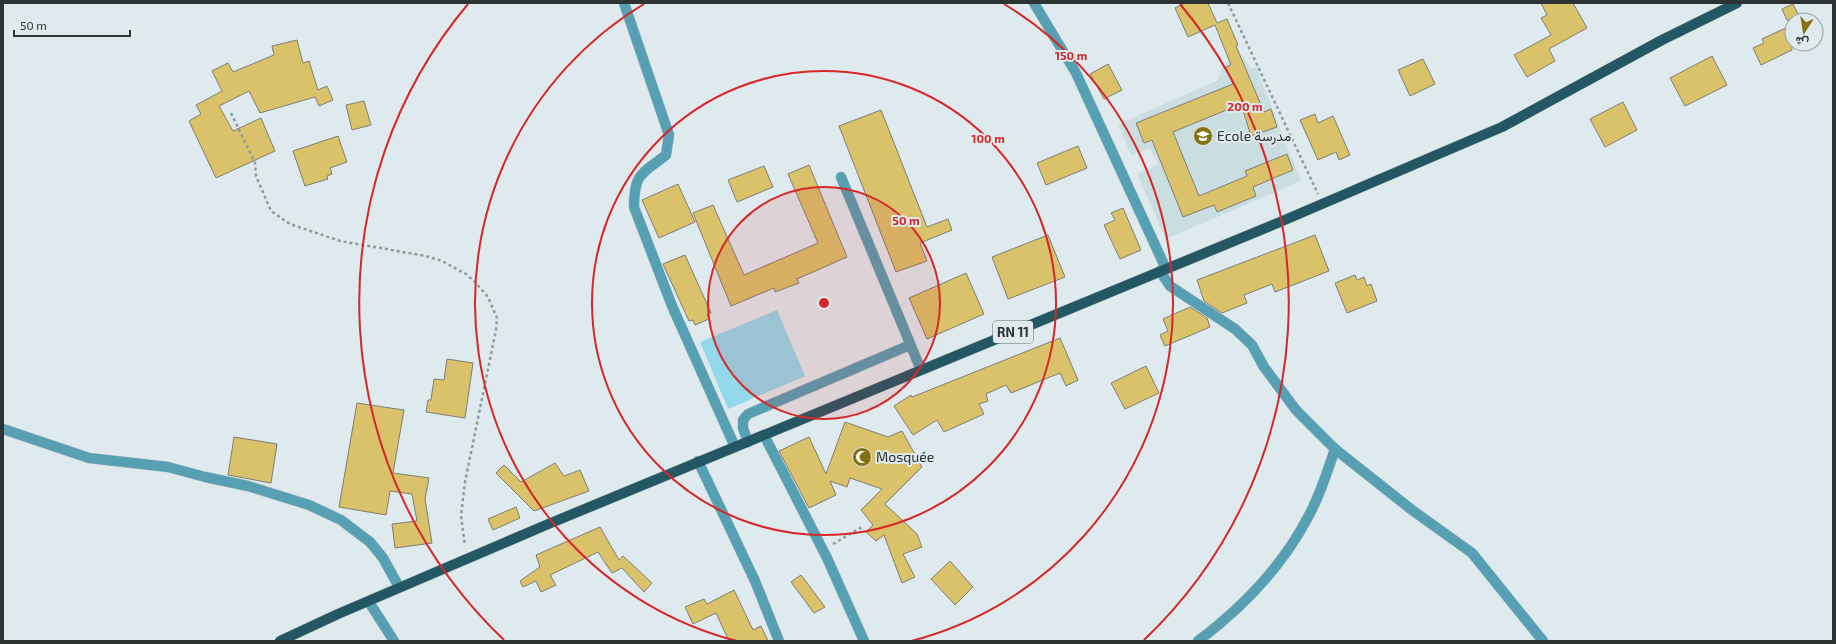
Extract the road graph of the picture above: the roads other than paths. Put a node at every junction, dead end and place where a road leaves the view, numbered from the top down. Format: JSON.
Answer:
{"nodes":[{"id":1,"x":624,"y":3,"type":"edge"},
{"id":2,"x":1034,"y":3,"type":"edge"},
{"id":3,"x":1737,"y":3,"type":"edge"},
{"id":4,"x":841,"y":177,"type":"dead end"},
{"id":5,"x":1163,"y":270,"type":"junction"},
{"id":6,"x":910,"y":345,"type":"junction"},
{"id":7,"x":921,"y":370,"type":"junction"},
{"id":8,"x":3,"y":429,"type":"edge"},
{"id":9,"x":764,"y":435,"type":"junction"},
{"id":10,"x":748,"y":442,"type":"junction"},
{"id":11,"x":735,"y":447,"type":"junction"},
{"id":12,"x":1335,"y":449,"type":"junction"},
{"id":13,"x":698,"y":462,"type":"junction"},
{"id":14,"x":399,"y":587,"type":"junction"},
{"id":15,"x":369,"y":602,"type":"junction"},
{"id":16,"x":280,"y":641,"type":"edge"},
{"id":17,"x":394,"y":641,"type":"edge"},
{"id":18,"x":779,"y":641,"type":"edge"},
{"id":19,"x":864,"y":641,"type":"edge"},
{"id":20,"x":1198,"y":641,"type":"edge"},
{"id":21,"x":1543,"y":641,"type":"edge"}],
"edges":[{"from":1,"to":11,"type":"street"},
{"from":2,"to":5,"type":"street"},
{"from":3,"to":5,"type":"main road","number":"RN 11"},
{"from":4,"to":6,"type":"street"},
{"from":5,"to":7,"type":"main road","number":"RN 11"},
{"from":5,"to":12,"type":"street"},
{"from":6,"to":7,"type":"street"},
{"from":6,"to":10,"type":"street"},
{"from":7,"to":9,"type":"main road","number":"RN 11"},
{"from":8,"to":14,"type":"street"},
{"from":9,"to":10,"type":"main road","number":"RN 11"},
{"from":9,"to":19,"type":"street"},
{"from":10,"to":11,"type":"main road","number":"RN 11"},
{"from":11,"to":13,"type":"main road","number":"RN 11"},
{"from":12,"to":20,"type":"street"},
{"from":12,"to":21,"type":"street"},
{"from":13,"to":14,"type":"main road","number":"RN 11"},
{"from":13,"to":18,"type":"street"},
{"from":14,"to":15,"type":"main road","number":"RN 11"},
{"from":15,"to":16,"type":"main road","number":"RN 11"},
{"from":15,"to":17,"type":"street"}]}
